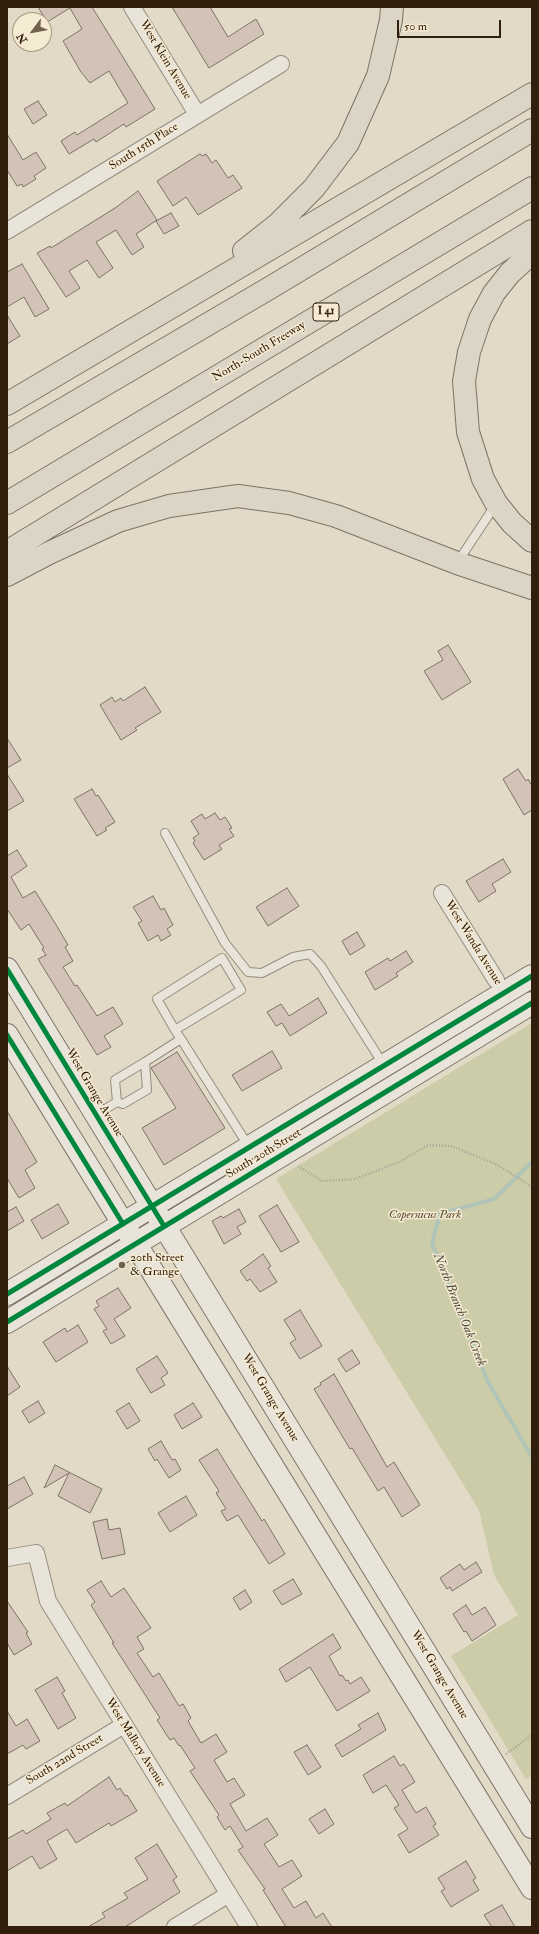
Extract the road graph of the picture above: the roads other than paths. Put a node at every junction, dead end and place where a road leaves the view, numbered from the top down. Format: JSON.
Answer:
{"nodes":[{"id":1,"x":132,"y":7,"type":"edge"},
{"id":2,"x":392,"y":7,"type":"edge"},
{"id":3,"x":281,"y":64,"type":"dead end"},
{"id":4,"x":532,"y":94,"type":"edge"},
{"id":5,"x":197,"y":114,"type":"junction"},
{"id":6,"x":532,"y":130,"type":"edge"},
{"id":7,"x":532,"y":188,"type":"edge"},
{"id":8,"x":7,"y":231,"type":"edge"},
{"id":9,"x":532,"y":231,"type":"edge"},
{"id":10,"x":532,"y":252,"type":"edge"},
{"id":11,"x":41,"y":383,"type":"junction"},
{"id":12,"x":7,"y":404,"type":"edge"},
{"id":13,"x":7,"y":442,"type":"edge"},
{"id":14,"x":7,"y":503,"type":"edge"},
{"id":15,"x":496,"y":503,"type":"junction"},
{"id":16,"x":532,"y":541,"type":"edge"},
{"id":17,"x":7,"y":552,"type":"edge"},
{"id":18,"x":457,"y":563,"type":"junction"},
{"id":19,"x":7,"y":575,"type":"edge"},
{"id":20,"x":532,"y":588,"type":"edge"},
{"id":21,"x":165,"y":833,"type":"dead end"},
{"id":22,"x":442,"y":893,"type":"dead end"},
{"id":23,"x":7,"y":970,"type":"edge"},
{"id":24,"x":532,"y":976,"type":"edge"},
{"id":25,"x":512,"y":999,"type":"edge"},
{"id":26,"x":175,"y":1030,"type":"junction"},
{"id":27,"x":7,"y":1035,"type":"edge"},
{"id":28,"x":181,"y":1039,"type":"junction"},
{"id":29,"x":144,"y":1062,"type":"junction"},
{"id":30,"x":384,"y":1066,"type":"junction"},
{"id":31,"x":117,"y":1102,"type":"junction"},
{"id":32,"x":99,"y":1119,"type":"junction"},
{"id":33,"x":72,"y":1141,"type":"junction"},
{"id":34,"x":262,"y":1151,"type":"junction"},
{"id":35,"x":152,"y":1206,"type":"junction"},
{"id":36,"x":123,"y":1224,"type":"junction"},
{"id":37,"x":164,"y":1226,"type":"junction"},
{"id":38,"x":136,"y":1244,"type":"junction"},
{"id":39,"x":54,"y":1280,"type":"junction"},
{"id":40,"x":7,"y":1294,"type":"edge"},
{"id":41,"x":210,"y":1302,"type":"junction"},
{"id":42,"x":182,"y":1318,"type":"junction"},
{"id":43,"x":7,"y":1322,"type":"edge"},
{"id":44,"x":7,"y":1558,"type":"edge"},
{"id":45,"x":377,"y":1574,"type":"junction"},
{"id":46,"x":349,"y":1591,"type":"junction"},
{"id":47,"x":124,"y":1725,"type":"junction"},
{"id":48,"x":7,"y":1796,"type":"edge"},
{"id":49,"x":532,"y":1828,"type":"edge"},
{"id":50,"x":528,"y":1875,"type":"edge"},
{"id":51,"x":229,"y":1894,"type":"junction"},
{"id":52,"x":175,"y":1927,"type":"edge"},
{"id":53,"x":249,"y":1927,"type":"edge"}],
"edges":[{"from":1,"to":5,"type":"street","name":"West Klein Avenue"},
{"from":2,"to":11,"type":"highway"},
{"from":3,"to":5,"type":"street","name":"South 15th Place"},
{"from":4,"to":11,"type":"highway"},
{"from":5,"to":8,"type":"street","name":"South 15th Place"},
{"from":6,"to":13,"type":"highway"},
{"from":7,"to":14,"type":"highway","name":"North-South Freeway","number":"I 41"},
{"from":9,"to":17,"type":"highway"},
{"from":10,"to":15,"type":"highway"},
{"from":11,"to":12,"type":"highway"},
{"from":15,"to":16,"type":"highway"},
{"from":15,"to":18,"type":"lane"},
{"from":18,"to":19,"type":"highway"},
{"from":18,"to":20,"type":"highway"},
{"from":21,"to":30,"type":"lane"},
{"from":22,"to":25,"type":"street","name":"West Wanda Avenue"},
{"from":23,"to":32,"type":"street","name":"West Grange Avenue"},
{"from":24,"to":25,"type":"street","name":"South 20th Street"},
{"from":25,"to":30,"type":"street","name":"South 20th Street"},
{"from":25,"to":34,"type":"street","name":"South 20th Street"},
{"from":26,"to":26,"type":"lane"},
{"from":26,"to":28,"type":"lane"},
{"from":27,"to":33,"type":"street"},
{"from":28,"to":29,"type":"lane"},
{"from":28,"to":34,"type":"lane"},
{"from":29,"to":31,"type":"lane"},
{"from":29,"to":31,"type":"lane"},
{"from":30,"to":34,"type":"street","name":"South 20th Street"},
{"from":31,"to":32,"type":"lane"},
{"from":32,"to":33,"type":"street"},
{"from":32,"to":35,"type":"street","name":"West Grange Avenue"},
{"from":33,"to":36,"type":"street"},
{"from":34,"to":35,"type":"street","name":"South 20th Street"},
{"from":34,"to":37,"type":"street","name":"South 20th Street"},
{"from":35,"to":36,"type":"street","name":"South 20th Street"},
{"from":35,"to":37,"type":"street","name":"West Grange Avenue"},
{"from":36,"to":38,"type":"street"},
{"from":36,"to":39,"type":"street","name":"South 20th Street"},
{"from":37,"to":38,"type":"street","name":"South 20th Street"},
{"from":37,"to":41,"type":"street","name":"West Grange Avenue"},
{"from":38,"to":39,"type":"street","name":"South 20th Street"},
{"from":38,"to":42,"type":"street"},
{"from":39,"to":40,"type":"street","name":"South 20th Street"},
{"from":39,"to":43,"type":"street","name":"South 20th Street"},
{"from":41,"to":42,"type":"street"},
{"from":41,"to":45,"type":"street","name":"West Grange Avenue"},
{"from":42,"to":46,"type":"street"},
{"from":44,"to":47,"type":"street","name":"West Mallory Avenue"},
{"from":45,"to":46,"type":"street"},
{"from":45,"to":49,"type":"street","name":"West Grange Avenue"},
{"from":46,"to":50,"type":"street"},
{"from":47,"to":48,"type":"street","name":"South 22nd Street"},
{"from":47,"to":51,"type":"street","name":"West Mallory Avenue"},
{"from":51,"to":52,"type":"street"},
{"from":51,"to":53,"type":"street","name":"West Mallory Avenue"}]}
